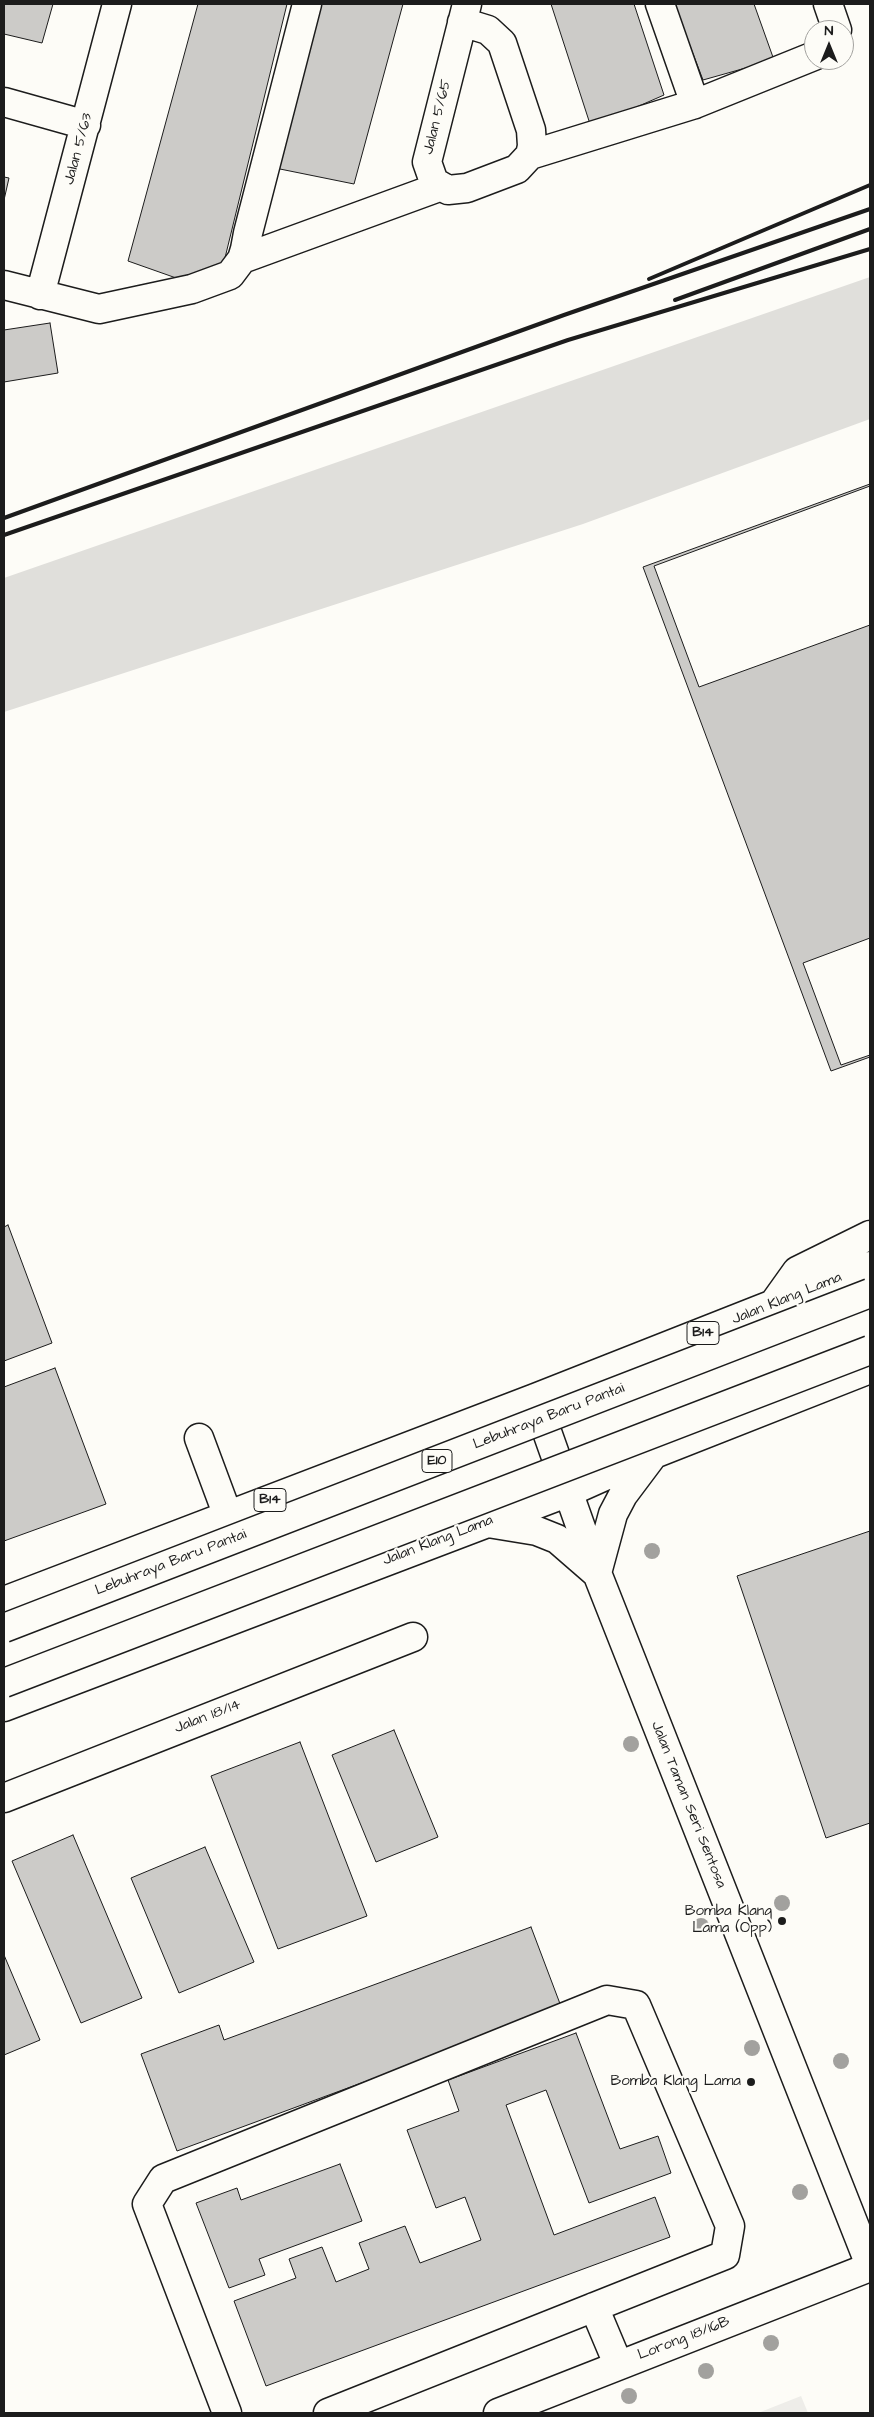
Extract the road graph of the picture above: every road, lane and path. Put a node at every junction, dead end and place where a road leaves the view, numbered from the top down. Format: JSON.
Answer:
{"nodes":[{"id":1,"x":117,"y":4,"type":"edge"},
{"id":2,"x":307,"y":4,"type":"edge"},
{"id":3,"x":660,"y":4,"type":"edge"},
{"id":4,"x":828,"y":4,"type":"edge"},
{"id":5,"x":465,"y":13,"type":"edge"},
{"id":6,"x":834,"y":20,"type":"edge"},
{"id":7,"x":804,"y":60,"type":"edge"},
{"id":8,"x":4,"y":102,"type":"edge"},
{"id":9,"x":694,"y":104,"type":"junction"},
{"id":10,"x":86,"y":125,"type":"junction"},
{"id":11,"x":530,"y":155,"type":"junction"},
{"id":12,"x":439,"y":187,"type":"junction"},
{"id":13,"x":242,"y":259,"type":"junction"},
{"id":14,"x":4,"y":285,"type":"edge"},
{"id":15,"x":40,"y":295,"type":"junction"},
{"id":16,"x":870,"y":1235,"type":"edge"},
{"id":17,"x":870,"y":1266,"type":"edge"},
{"id":18,"x":870,"y":1293,"type":"edge"},
{"id":19,"x":772,"y":1306,"type":"junction"},
{"id":20,"x":870,"y":1350,"type":"edge"},
{"id":21,"x":870,"y":1369,"type":"edge"},
{"id":22,"x":536,"y":1398,"type":"junction"},
{"id":23,"x":199,"y":1438,"type":"dead end"},
{"id":24,"x":654,"y":1454,"type":"junction"},
{"id":25,"x":569,"y":1492,"type":"junction"},
{"id":26,"x":228,"y":1516,"type":"junction"},
{"id":27,"x":486,"y":1523,"type":"junction"},
{"id":28,"x":597,"y":1573,"type":"junction"},
{"id":29,"x":4,"y":1601,"type":"edge"},
{"id":30,"x":4,"y":1628,"type":"edge"},
{"id":31,"x":413,"y":1637,"type":"dead end"},
{"id":32,"x":4,"y":1683,"type":"edge"},
{"id":33,"x":4,"y":1707,"type":"edge"},
{"id":34,"x":4,"y":1798,"type":"edge"},
{"id":35,"x":870,"y":2266,"type":"edge"},
{"id":36,"x":594,"y":2307,"type":"junction"},
{"id":37,"x":618,"y":2364,"type":"junction"},
{"id":38,"x":227,"y":2413,"type":"edge"},
{"id":39,"x":328,"y":2413,"type":"edge"},
{"id":40,"x":498,"y":2413,"type":"edge"}],
"edges":[{"from":1,"to":10,"type":"main road","name":"Jalan 5/63"},
{"from":2,"to":13,"type":"main road"},
{"from":3,"to":9,"type":"main road"},
{"from":4,"to":6,"type":"main road"},
{"from":5,"to":11,"type":"main road","name":"Jalan 5/65"},
{"from":5,"to":12,"type":"main road","name":"Jalan 5/65"},
{"from":7,"to":9,"type":"main road"},
{"from":8,"to":10,"type":"main road"},
{"from":9,"to":11,"type":"main road"},
{"from":10,"to":15,"type":"main road","name":"Jalan 5/63"},
{"from":11,"to":12,"type":"main road"},
{"from":12,"to":13,"type":"main road"},
{"from":13,"to":15,"type":"main road"},
{"from":14,"to":15,"type":"main road"},
{"from":16,"to":19,"type":"main road"},
{"from":17,"to":19,"type":"main road","name":"Jalan Klang Lama","number":"B14"},
{"from":18,"to":30,"type":"main road","name":"Lebuhraya Baru Pantai","number":"E10","bridge":true},
{"from":19,"to":22,"type":"main road","name":"Jalan Klang Lama","number":"B14"},
{"from":20,"to":32,"type":"main road","bridge":true},
{"from":21,"to":24,"type":"main road","name":"Jalan Klang Lama"},
{"from":22,"to":25,"type":"main road","name":"Jalan Taman Seri Sentosa"},
{"from":22,"to":26,"type":"main road","name":"Jalan Klang Lama","number":"B14"},
{"from":23,"to":26,"type":"main road"},
{"from":24,"to":25,"type":"main road","name":"Jalan Klang Lama"},
{"from":24,"to":28,"type":"main road"},
{"from":25,"to":27,"type":"main road","name":"Jalan Klang Lama"},
{"from":25,"to":28,"type":"main road","name":"Jalan Taman Seri Sentosa"},
{"from":26,"to":29,"type":"main road","name":"Jalan Klang Lama","number":"B14"},
{"from":27,"to":28,"type":"main road"},
{"from":27,"to":33,"type":"main road","name":"Jalan Klang Lama"},
{"from":28,"to":35,"type":"main road","name":"Jalan Taman Seri Sentosa"},
{"from":31,"to":34,"type":"main road","name":"Jalan 18/14"},
{"from":35,"to":37,"type":"main road","name":"Lorong 18/16B"},
{"from":36,"to":37,"type":"main road"},
{"from":36,"to":38,"type":"main road"},
{"from":36,"to":39,"type":"main road"},
{"from":37,"to":40,"type":"main road","name":"Lorong 18/16B"}]}
